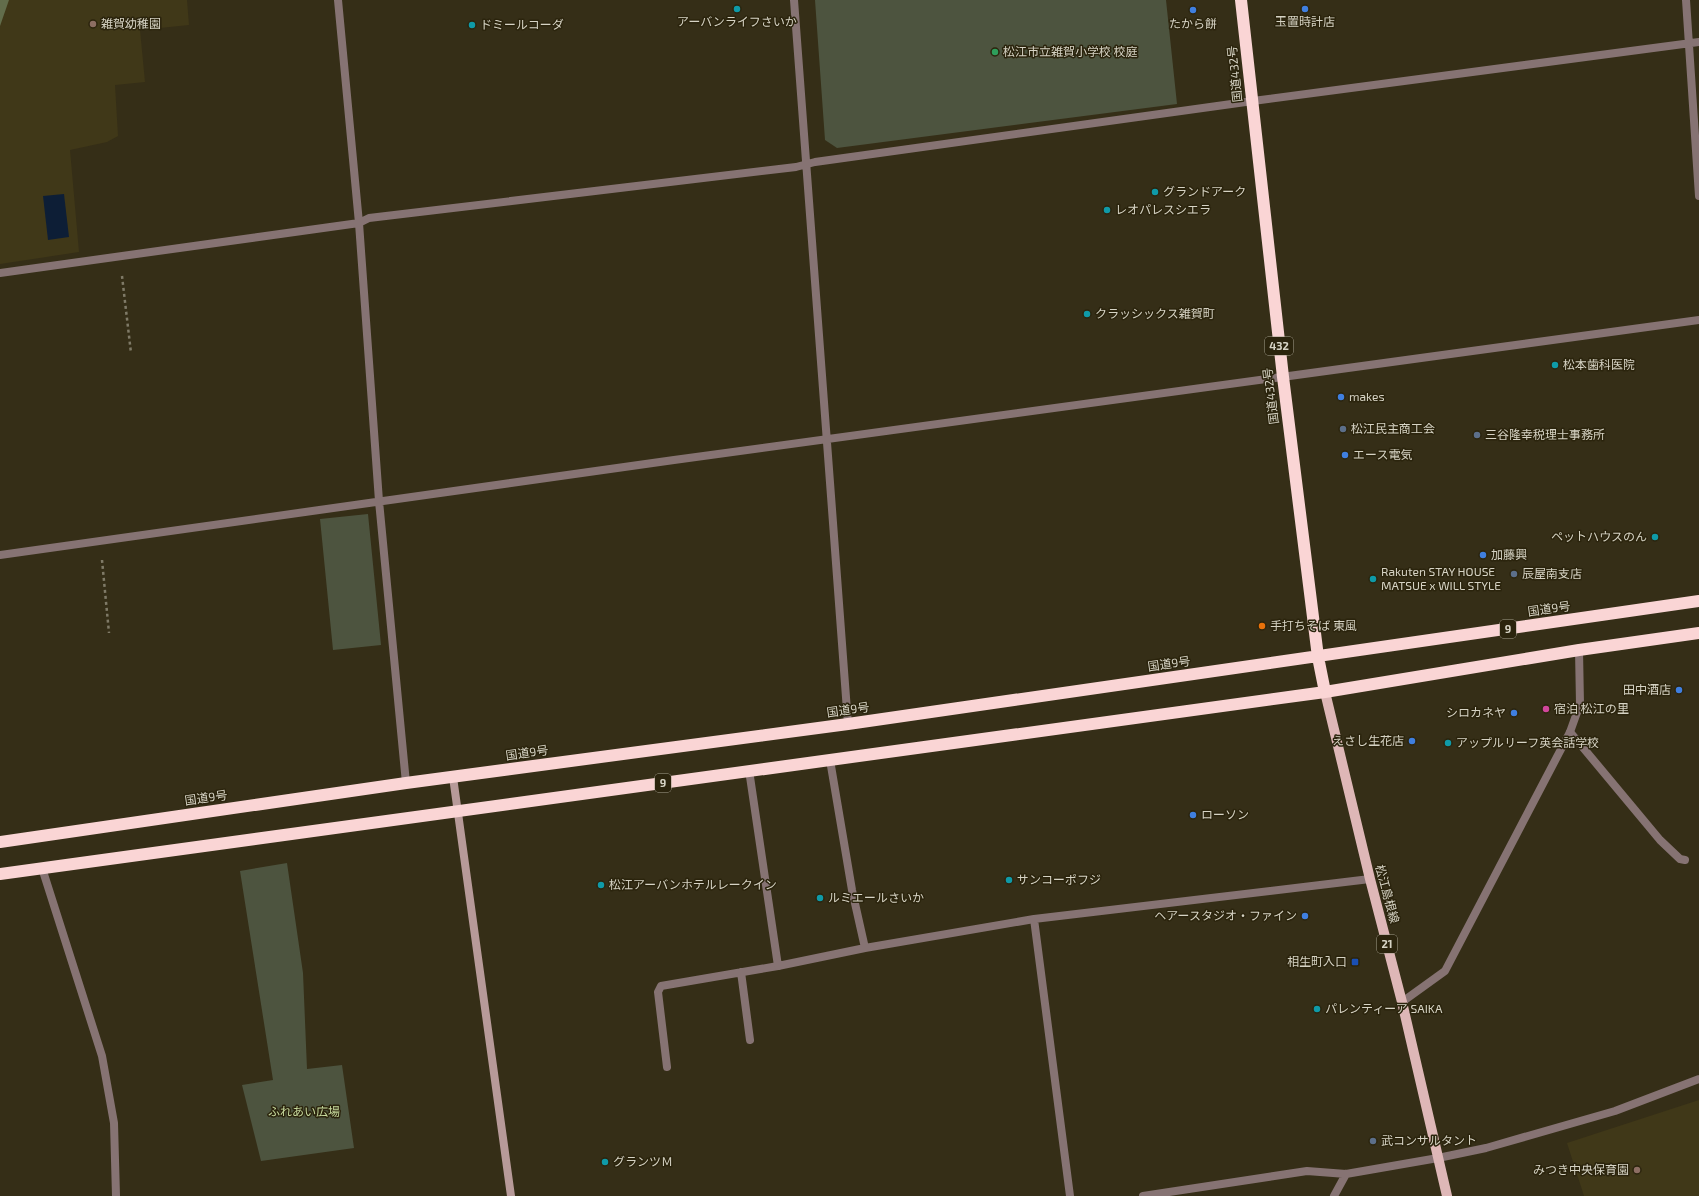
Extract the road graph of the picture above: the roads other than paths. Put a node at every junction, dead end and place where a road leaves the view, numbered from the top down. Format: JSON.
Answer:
{"nodes":[{"id":1,"x":338,"y":0,"type":"edge"},
{"id":2,"x":794,"y":0,"type":"edge"},
{"id":3,"x":1242,"y":0,"type":"edge"},
{"id":4,"x":1686,"y":0,"type":"edge"},
{"id":5,"x":1699,"y":42,"type":"edge"},
{"id":6,"x":1689,"y":43,"type":"junction"},
{"id":7,"x":1253,"y":101,"type":"junction"},
{"id":8,"x":806,"y":165,"type":"junction"},
{"id":9,"x":1699,"y":196,"type":"edge"},
{"id":10,"x":359,"y":223,"type":"junction"},
{"id":11,"x":0,"y":272,"type":"edge"},
{"id":12,"x":1699,"y":320,"type":"edge"},
{"id":13,"x":1283,"y":377,"type":"junction"},
{"id":14,"x":826,"y":440,"type":"junction"},
{"id":15,"x":379,"y":501,"type":"junction"},
{"id":16,"x":0,"y":555,"type":"edge"},
{"id":17,"x":1699,"y":600,"type":"edge"},
{"id":18,"x":1699,"y":633,"type":"edge"},
{"id":19,"x":1579,"y":650,"type":"junction"},
{"id":20,"x":1318,"y":657,"type":"junction"},
{"id":21,"x":1325,"y":692,"type":"junction"},
{"id":22,"x":848,"y":724,"type":"junction"},
{"id":23,"x":1570,"y":732,"type":"junction"},
{"id":24,"x":830,"y":760,"type":"junction"},
{"id":25,"x":749,"y":770,"type":"junction"},
{"id":26,"x":453,"y":777,"type":"junction"},
{"id":27,"x":406,"y":784,"type":"junction"},
{"id":28,"x":457,"y":812,"type":"junction"},
{"id":29,"x":0,"y":842,"type":"edge"},
{"id":30,"x":1685,"y":860,"type":"dead end"},
{"id":31,"x":42,"y":868,"type":"junction"},
{"id":32,"x":0,"y":874,"type":"edge"},
{"id":33,"x":1370,"y":879,"type":"junction"},
{"id":34,"x":1034,"y":919,"type":"junction"},
{"id":35,"x":865,"y":948,"type":"junction"},
{"id":36,"x":778,"y":966,"type":"junction"},
{"id":37,"x":741,"y":972,"type":"junction"},
{"id":38,"x":1402,"y":1002,"type":"junction"},
{"id":39,"x":750,"y":1040,"type":"dead end"},
{"id":40,"x":667,"y":1067,"type":"dead end"},
{"id":41,"x":1699,"y":1079,"type":"edge"},
{"id":42,"x":1438,"y":1158,"type":"junction"},
{"id":43,"x":1346,"y":1174,"type":"junction"},
{"id":44,"x":116,"y":1196,"type":"edge"},
{"id":45,"x":511,"y":1196,"type":"edge"},
{"id":46,"x":1070,"y":1196,"type":"edge"},
{"id":47,"x":1143,"y":1196,"type":"edge"},
{"id":48,"x":1334,"y":1196,"type":"edge"},
{"id":49,"x":1447,"y":1196,"type":"edge"}],
"edges":[{"from":1,"to":10,"type":"street"},
{"from":2,"to":8,"type":"street"},
{"from":3,"to":7,"type":"highway","name":"国道432号","number":"432"},
{"from":4,"to":6,"type":"street"},
{"from":5,"to":6,"type":"street"},
{"from":6,"to":7,"type":"street"},
{"from":6,"to":9,"type":"street"},
{"from":7,"to":8,"type":"street"},
{"from":7,"to":13,"type":"highway","name":"国道432号","number":"432"},
{"from":8,"to":10,"type":"street"},
{"from":8,"to":14,"type":"street"},
{"from":10,"to":11,"type":"street"},
{"from":10,"to":15,"type":"street"},
{"from":12,"to":13,"type":"street"},
{"from":13,"to":14,"type":"street"},
{"from":13,"to":20,"type":"highway","name":"国道432号","number":"432"},
{"from":14,"to":15,"type":"street"},
{"from":14,"to":22,"type":"street"},
{"from":15,"to":16,"type":"street"},
{"from":15,"to":27,"type":"street"},
{"from":17,"to":20,"type":"highway","name":"国道9号","number":"9"},
{"from":18,"to":19,"type":"highway","number":"9"},
{"from":19,"to":21,"type":"highway","number":"9"},
{"from":19,"to":23,"type":"street"},
{"from":20,"to":21,"type":"highway","name":"国道432号","number":"432"},
{"from":20,"to":22,"type":"highway","name":"国道9号","number":"9"},
{"from":21,"to":24,"type":"highway","number":"9"},
{"from":21,"to":33,"type":"main road","name":"松江島根線","number":"21"},
{"from":22,"to":26,"type":"highway","name":"国道9号","number":"9"},
{"from":23,"to":30,"type":"street"},
{"from":23,"to":38,"type":"street"},
{"from":24,"to":25,"type":"highway","number":"9"},
{"from":24,"to":35,"type":"street"},
{"from":25,"to":28,"type":"highway","number":"9"},
{"from":25,"to":36,"type":"street"},
{"from":26,"to":27,"type":"highway","name":"国道9号","number":"9"},
{"from":26,"to":28,"type":"street"},
{"from":27,"to":29,"type":"highway","name":"国道9号","number":"9"},
{"from":28,"to":31,"type":"highway","number":"9"},
{"from":28,"to":45,"type":"street"},
{"from":31,"to":32,"type":"highway","number":"9"},
{"from":31,"to":44,"type":"street"},
{"from":33,"to":34,"type":"street"},
{"from":33,"to":38,"type":"main road","name":"松江島根線","number":"21"},
{"from":34,"to":35,"type":"street"},
{"from":34,"to":46,"type":"street"},
{"from":35,"to":36,"type":"street"},
{"from":36,"to":37,"type":"street"},
{"from":37,"to":39,"type":"street"},
{"from":37,"to":40,"type":"street"},
{"from":38,"to":42,"type":"main road","name":"松江島根線","number":"21"},
{"from":41,"to":42,"type":"street"},
{"from":42,"to":43,"type":"street"},
{"from":42,"to":49,"type":"main road","name":"松江島根線","number":"21"},
{"from":43,"to":47,"type":"street"},
{"from":43,"to":48,"type":"street"}]}
